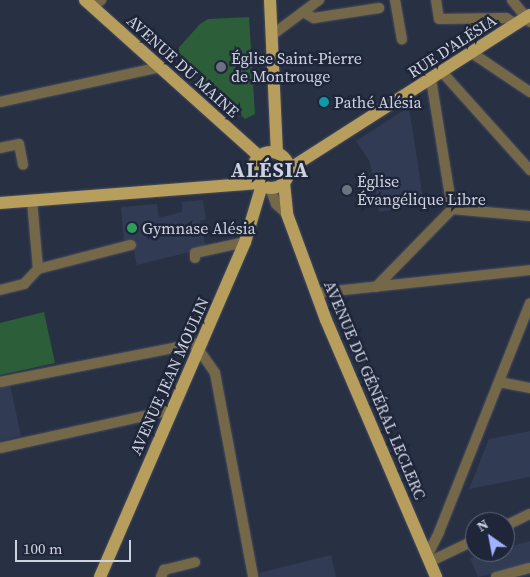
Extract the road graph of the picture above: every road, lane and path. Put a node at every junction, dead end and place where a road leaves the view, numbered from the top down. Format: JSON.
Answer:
{"nodes":[{"id":1,"x":270,"y":0,"type":"edge"},
{"id":2,"x":319,"y":0,"type":"edge"},
{"id":3,"x":395,"y":0,"type":"edge"},
{"id":4,"x":436,"y":0,"type":"edge"},
{"id":5,"x":512,"y":0,"type":"edge"},
{"id":6,"x":93,"y":2,"type":"edge"},
{"id":7,"x":379,"y":8,"type":"dead end"},
{"id":8,"x":303,"y":12,"type":"junction"},
{"id":9,"x":526,"y":20,"type":"edge"},
{"id":10,"x":272,"y":35,"type":"junction"},
{"id":11,"x":402,"y":40,"type":"dead end"},
{"id":12,"x":472,"y":53,"type":"junction"},
{"id":13,"x":160,"y":67,"type":"junction"},
{"id":14,"x":436,"y":76,"type":"junction"},
{"id":15,"x":530,"y":92,"type":"edge"},
{"id":16,"x":0,"y":102,"type":"edge"},
{"id":17,"x":0,"y":148,"type":"edge"},
{"id":18,"x":277,"y":153,"type":"junction"},
{"id":19,"x":259,"y":156,"type":"junction"},
{"id":20,"x":23,"y":165,"type":"dead end"},
{"id":21,"x":289,"y":169,"type":"junction"},
{"id":22,"x":530,"y":170,"type":"edge"},
{"id":23,"x":284,"y":183,"type":"junction"},
{"id":24,"x":263,"y":186,"type":"junction"},
{"id":25,"x":32,"y":200,"type":"junction"},
{"id":26,"x":0,"y":203,"type":"edge"},
{"id":27,"x":452,"y":209,"type":"junction"},
{"id":28,"x":287,"y":214,"type":"junction"},
{"id":29,"x":530,"y":216,"type":"edge"},
{"id":30,"x":245,"y":242,"type":"junction"},
{"id":31,"x":131,"y":245,"type":"dead end"},
{"id":32,"x":195,"y":258,"type":"dead end"},
{"id":33,"x":38,"y":268,"type":"junction"},
{"id":34,"x":530,"y":270,"type":"edge"},
{"id":35,"x":376,"y":287,"type":"junction"},
{"id":36,"x":0,"y":290,"type":"edge"},
{"id":37,"x":316,"y":293,"type":"junction"},
{"id":38,"x":530,"y":303,"type":"edge"},
{"id":39,"x":201,"y":346,"type":"junction"},
{"id":40,"x":0,"y":382,"type":"edge"},
{"id":41,"x":499,"y":382,"type":"junction"},
{"id":42,"x":530,"y":388,"type":"edge"},
{"id":43,"x":172,"y":410,"type":"junction"},
{"id":44,"x":0,"y":448,"type":"edge"},
{"id":45,"x":530,"y":514,"type":"edge"},
{"id":46,"x":515,"y":521,"type":"edge"},
{"id":47,"x":465,"y":544,"type":"edge"},
{"id":48,"x":428,"y":559,"type":"junction"},
{"id":49,"x":195,"y":562,"type":"dead end"},
{"id":50,"x":530,"y":568,"type":"edge"},
{"id":51,"x":100,"y":577,"type":"edge"},
{"id":52,"x":161,"y":577,"type":"edge"},
{"id":53,"x":253,"y":577,"type":"edge"},
{"id":54,"x":436,"y":577,"type":"edge"},
{"id":55,"x":496,"y":577,"type":"edge"}],
"edges":[{"from":1,"to":10,"type":"main road"},
{"from":2,"to":8,"type":"street"},
{"from":3,"to":11,"type":"street"},
{"from":4,"to":9,"type":"street"},
{"from":5,"to":9,"type":"street"},
{"from":6,"to":13,"type":"main road","name":"AVENUE DU MAINE"},
{"from":7,"to":8,"type":"street"},
{"from":8,"to":10,"type":"street"},
{"from":9,"to":12,"type":"main road","name":"RUE D'ALÉSIA"},
{"from":10,"to":18,"type":"main road"},
{"from":12,"to":14,"type":"main road","name":"RUE D'ALÉSIA"},
{"from":12,"to":15,"type":"street"},
{"from":13,"to":16,"type":"street"},
{"from":13,"to":19,"type":"main road","name":"AVENUE DU MAINE"},
{"from":14,"to":21,"type":"main road","name":"RUE D'ALÉSIA"},
{"from":14,"to":22,"type":"street"},
{"from":14,"to":27,"type":"street"},
{"from":17,"to":20,"type":"street"},
{"from":18,"to":19,"type":"main road"},
{"from":18,"to":21,"type":"main road"},
{"from":19,"to":24,"type":"main road"},
{"from":21,"to":23,"type":"main road"},
{"from":23,"to":24,"type":"main road"},
{"from":23,"to":28,"type":"main road","name":"AVENUE DU GÉNÉRAL LECLERC"},
{"from":24,"to":25,"type":"main road"},
{"from":24,"to":28,"type":"street","name":"AVENUE DU GÉNÉRAL LECLERC"},
{"from":24,"to":30,"type":"main road","name":"AVENUE JEAN MOULIN"},
{"from":25,"to":26,"type":"main road"},
{"from":25,"to":33,"type":"street"},
{"from":27,"to":29,"type":"street"},
{"from":27,"to":35,"type":"street"},
{"from":28,"to":37,"type":"main road","name":"AVENUE DU GÉNÉRAL LECLERC"},
{"from":30,"to":32,"type":"street"},
{"from":30,"to":39,"type":"main road","name":"AVENUE JEAN MOULIN"},
{"from":31,"to":33,"type":"street"},
{"from":33,"to":36,"type":"street"},
{"from":34,"to":35,"type":"street"},
{"from":35,"to":37,"type":"street"},
{"from":37,"to":48,"type":"main road","name":"AVENUE DU GÉNÉRAL LECLERC"},
{"from":38,"to":41,"type":"street"},
{"from":39,"to":40,"type":"street"},
{"from":39,"to":43,"type":"main road","name":"AVENUE JEAN MOULIN"},
{"from":39,"to":53,"type":"street"},
{"from":41,"to":42,"type":"street"},
{"from":41,"to":48,"type":"street"},
{"from":43,"to":44,"type":"street"},
{"from":43,"to":51,"type":"main road","name":"AVENUE JEAN MOULIN"},
{"from":45,"to":46,"type":"street"},
{"from":47,"to":48,"type":"street"},
{"from":48,"to":54,"type":"main road","name":"AVENUE DU GÉNÉRAL LECLERC"},
{"from":49,"to":52,"type":"street"},
{"from":50,"to":55,"type":"street"}]}
